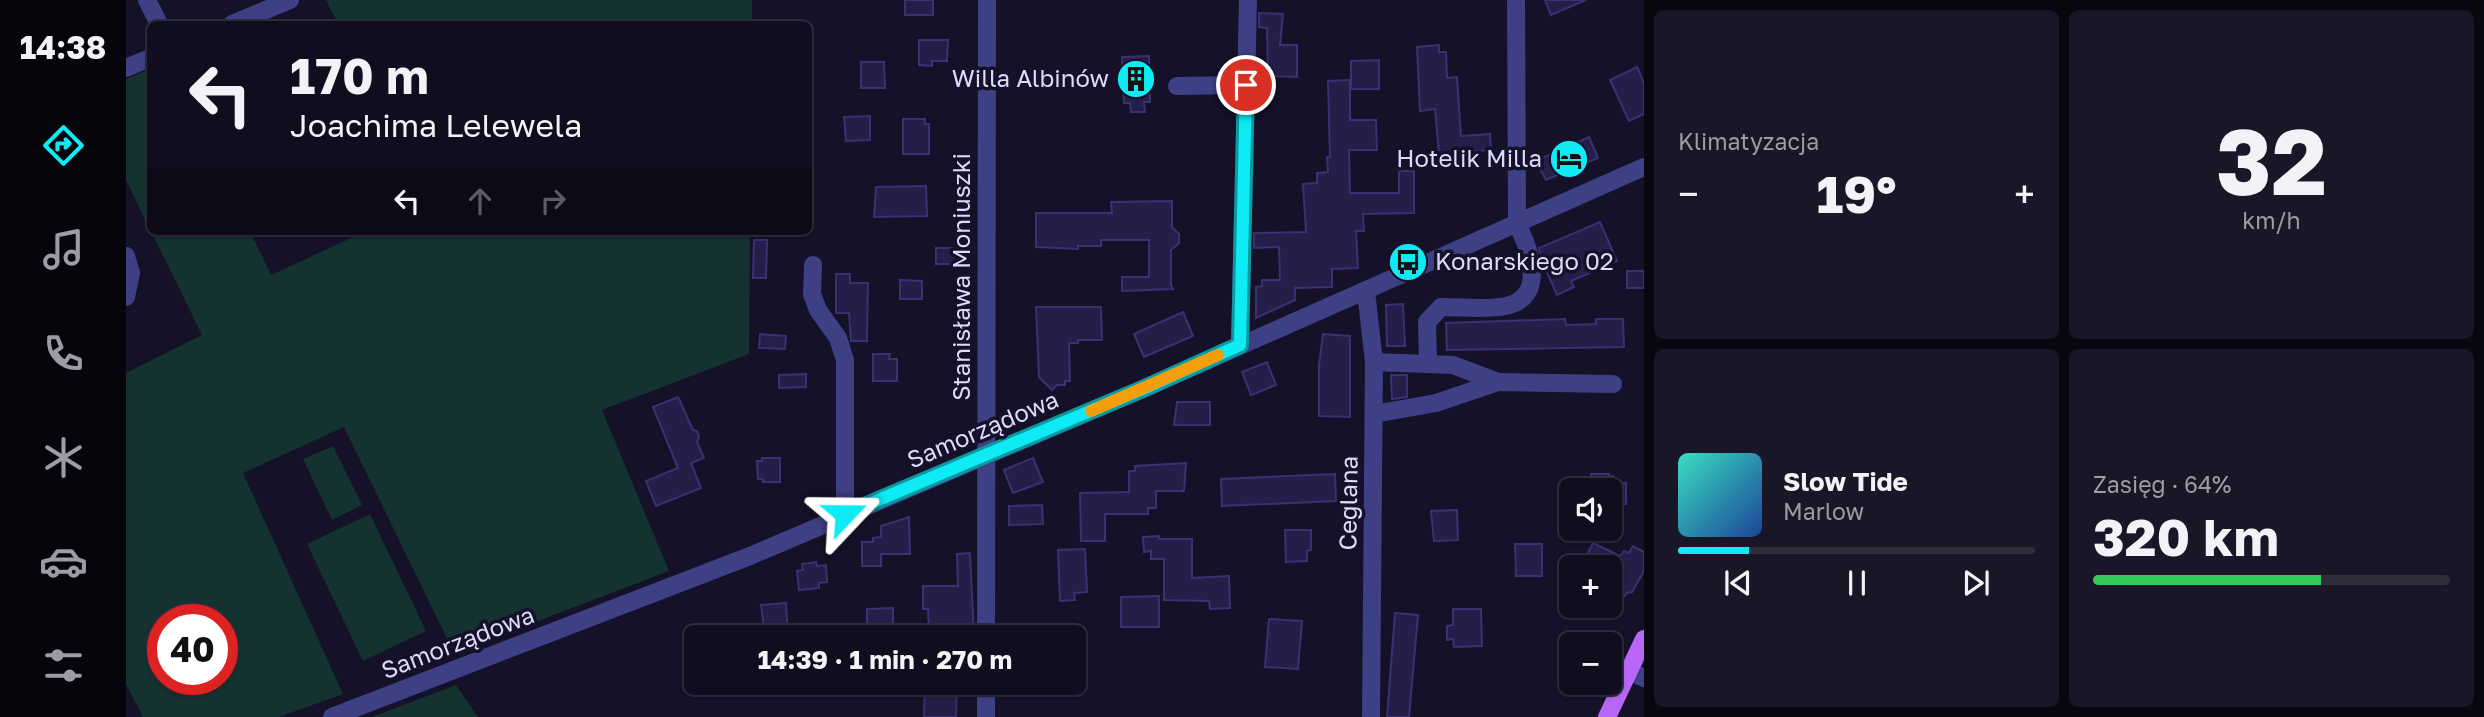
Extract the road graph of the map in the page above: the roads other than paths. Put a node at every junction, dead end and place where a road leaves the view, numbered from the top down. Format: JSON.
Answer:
{"nodes":[{"id":1,"x":147,"y":0,"type":"edge"},
{"id":2,"x":290,"y":0,"type":"edge"},
{"id":3,"x":987,"y":0,"type":"edge"},
{"id":4,"x":1248,"y":0,"type":"edge"},
{"id":5,"x":1516,"y":0,"type":"edge"},
{"id":6,"x":158,"y":21,"type":"edge"},
{"id":7,"x":239,"y":21,"type":"edge"},
{"id":8,"x":147,"y":59,"type":"edge"},
{"id":9,"x":126,"y":68,"type":"edge"},
{"id":10,"x":1246,"y":85,"type":"junction"},
{"id":11,"x":1177,"y":86,"type":"dead end"},
{"id":12,"x":1644,"y":167,"type":"edge"},
{"id":13,"x":1517,"y":224,"type":"junction"},
{"id":14,"x":126,"y":256,"type":"edge"},
{"id":15,"x":813,"y":265,"type":"dead end"},
{"id":16,"x":1366,"y":291,"type":"junction"},
{"id":17,"x":126,"y":297,"type":"edge"},
{"id":18,"x":1240,"y":345,"type":"junction"},
{"id":19,"x":1374,"y":362,"type":"junction"},
{"id":20,"x":1428,"y":363,"type":"junction"},
{"id":21,"x":1498,"y":382,"type":"junction"},
{"id":22,"x":1613,"y":384,"type":"dead end"},
{"id":23,"x":1374,"y":414,"type":"junction"},
{"id":24,"x":987,"y":454,"type":"junction"},
{"id":25,"x":845,"y":514,"type":"junction"},
{"id":26,"x":986,"y":625,"type":"edge"},
{"id":27,"x":1644,"y":639,"type":"edge"},
{"id":28,"x":1637,"y":674,"type":"edge"},
{"id":29,"x":986,"y":695,"type":"edge"},
{"id":30,"x":331,"y":717,"type":"edge"},
{"id":31,"x":986,"y":717,"type":"edge"},
{"id":32,"x":1371,"y":717,"type":"edge"},
{"id":33,"x":1607,"y":717,"type":"edge"}],
"edges":[{"from":1,"to":6,"type":"street"},
{"from":2,"to":7,"type":"street"},
{"from":3,"to":24,"type":"street","name":"Stanisława Moniuszki"},
{"from":4,"to":10,"type":"street"},
{"from":5,"to":13,"type":"street"},
{"from":8,"to":9,"type":"street"},
{"from":10,"to":11,"type":"street"},
{"from":10,"to":18,"type":"street"},
{"from":12,"to":13,"type":"street","name":"Samorządowa"},
{"from":13,"to":16,"type":"street","name":"Samorządowa"},
{"from":13,"to":20,"type":"street"},
{"from":14,"to":17,"type":"street"},
{"from":15,"to":25,"type":"street"},
{"from":16,"to":18,"type":"street","name":"Samorządowa"},
{"from":16,"to":19,"type":"street","name":"Ceglana"},
{"from":18,"to":24,"type":"street","name":"Samorządowa"},
{"from":19,"to":20,"type":"street"},
{"from":19,"to":23,"type":"street","name":"Ceglana"},
{"from":20,"to":21,"type":"street"},
{"from":21,"to":22,"type":"street"},
{"from":21,"to":23,"type":"street"},
{"from":23,"to":32,"type":"street","name":"Ceglana"},
{"from":24,"to":25,"type":"street","name":"Samorządowa"},
{"from":24,"to":26,"type":"street","name":"Stanisława Moniuszki"},
{"from":25,"to":30,"type":"street","name":"Samorządowa"},
{"from":27,"to":28,"type":"main road"},
{"from":28,"to":33,"type":"main road"},
{"from":29,"to":31,"type":"street"}]}
